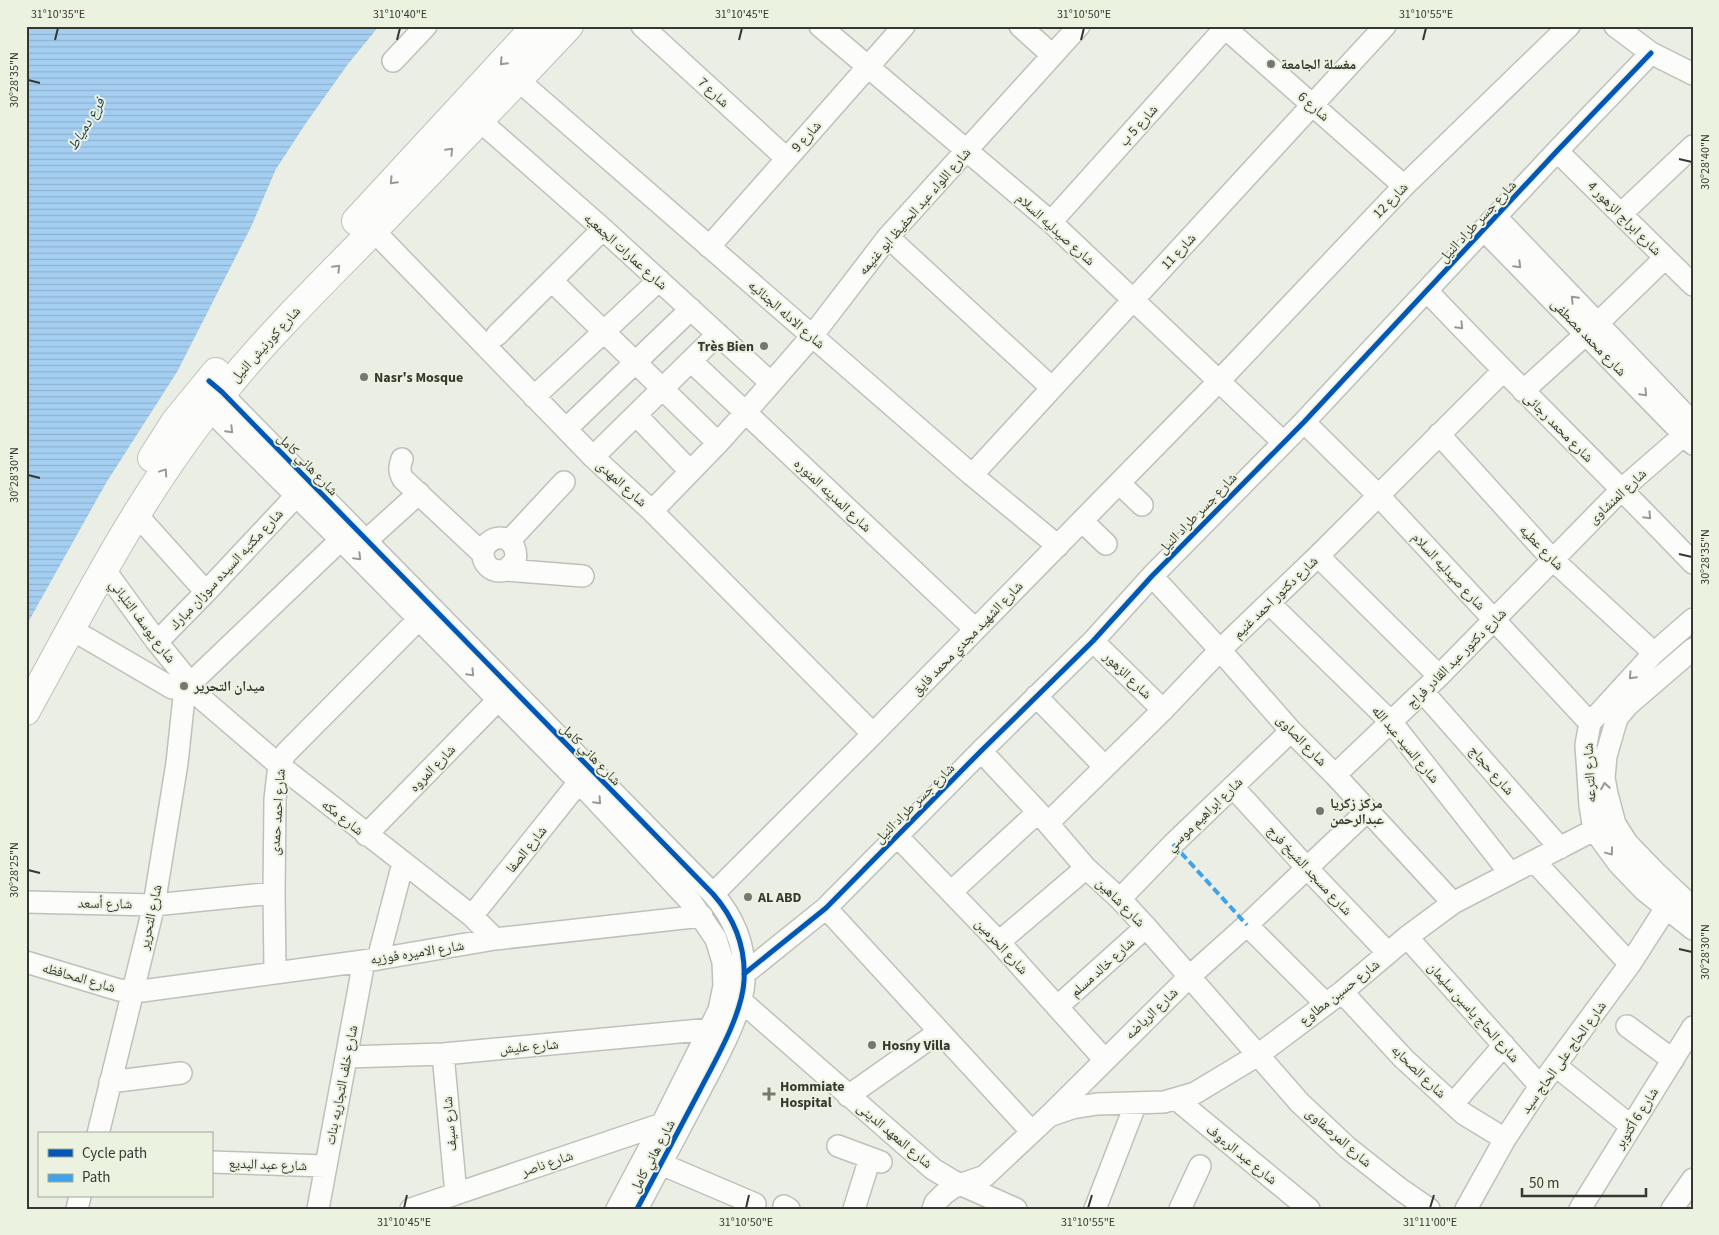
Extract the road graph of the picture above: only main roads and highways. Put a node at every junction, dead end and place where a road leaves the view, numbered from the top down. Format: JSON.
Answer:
{"nodes":[{"id":1,"x":536,"y":26,"type":"edge"},
{"id":2,"x":568,"y":26,"type":"edge"},
{"id":3,"x":208,"y":395,"type":"junction"},
{"id":4,"x":26,"y":678,"type":"edge"},
{"id":5,"x":26,"y":711,"type":"edge"}],
"edges":[{"from":1,"to":3,"type":"main road","name":"شارع كورنيش النيل","one_way":true},
{"from":3,"to":2,"type":"main road","name":"شارع كورنيش النيل","one_way":true},
{"from":3,"to":4,"type":"main road","name":"شارع كورنيش النيل"},
{"from":5,"to":3,"type":"main road","name":"شارع كورنيش النيل","one_way":true}]}
